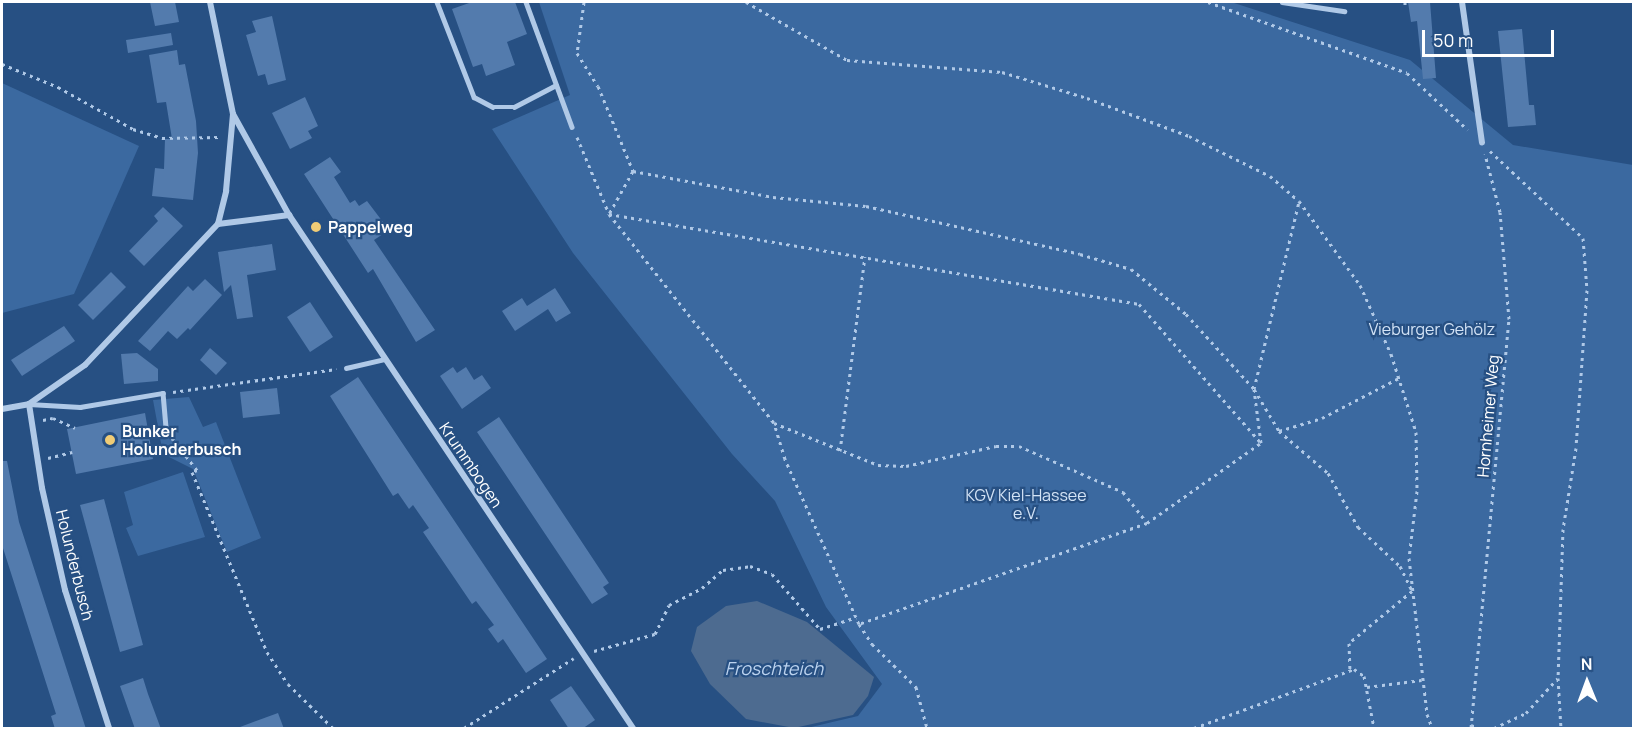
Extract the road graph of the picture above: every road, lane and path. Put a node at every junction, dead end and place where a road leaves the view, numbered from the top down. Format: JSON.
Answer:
{"nodes":[{"id":1,"x":210,"y":2,"type":"edge"},
{"id":2,"x":437,"y":2,"type":"edge"},
{"id":3,"x":526,"y":2,"type":"edge"},
{"id":4,"x":584,"y":2,"type":"edge"},
{"id":5,"x":746,"y":2,"type":"edge"},
{"id":6,"x":1208,"y":2,"type":"edge"},
{"id":7,"x":1282,"y":2,"type":"edge"},
{"id":8,"x":1462,"y":2,"type":"edge"},
{"id":9,"x":1344,"y":11,"type":"dead end"},
{"id":10,"x":2,"y":64,"type":"edge"},
{"id":11,"x":556,"y":85,"type":"junction"},
{"id":12,"x":233,"y":114,"type":"junction"},
{"id":13,"x":572,"y":127,"type":"joint"},
{"id":14,"x":230,"y":138,"type":"junction"},
{"id":15,"x":1482,"y":143,"type":"junction"},
{"id":16,"x":633,"y":171,"type":"junction"},
{"id":17,"x":1299,"y":201,"type":"junction"},
{"id":18,"x":609,"y":214,"type":"junction"},
{"id":19,"x":289,"y":215,"type":"junction"},
{"id":20,"x":218,"y":224,"type":"junction"},
{"id":21,"x":865,"y":257,"type":"junction"},
{"id":22,"x":385,"y":359,"type":"junction"},
{"id":23,"x":346,"y":368,"type":"joint"},
{"id":24,"x":1399,"y":378,"type":"junction"},
{"id":25,"x":1254,"y":389,"type":"junction"},
{"id":26,"x":163,"y":393,"type":"junction"},
{"id":27,"x":29,"y":404,"type":"junction"},
{"id":28,"x":2,"y":409,"type":"edge"},
{"id":29,"x":32,"y":422,"type":"junction"},
{"id":30,"x":774,"y":423,"type":"junction"},
{"id":31,"x":75,"y":428,"type":"dead end"},
{"id":32,"x":166,"y":429,"type":"joint"},
{"id":33,"x":1279,"y":431,"type":"junction"},
{"id":34,"x":1261,"y":443,"type":"junction"},
{"id":35,"x":840,"y":451,"type":"junction"},
{"id":36,"x":72,"y":452,"type":"dead end"},
{"id":37,"x":38,"y":460,"type":"junction"},
{"id":38,"x":1148,"y":523,"type":"junction"},
{"id":39,"x":1412,"y":591,"type":"junction"},
{"id":40,"x":856,"y":617,"type":"junction"},
{"id":41,"x":859,"y":624,"type":"junction"},
{"id":42,"x":581,"y":654,"type":"junction"},
{"id":43,"x":1350,"y":670,"type":"junction"},
{"id":44,"x":1558,"y":678,"type":"junction"},
{"id":45,"x":1422,"y":680,"type":"junction"},
{"id":46,"x":1366,"y":687,"type":"junction"},
{"id":47,"x":1471,"y":727,"type":"edge"},
{"id":48,"x":109,"y":729,"type":"edge"},
{"id":49,"x":333,"y":729,"type":"edge"},
{"id":50,"x":464,"y":729,"type":"edge"},
{"id":51,"x":633,"y":729,"type":"edge"},
{"id":52,"x":927,"y":729,"type":"edge"},
{"id":53,"x":1194,"y":729,"type":"edge"},
{"id":54,"x":1374,"y":729,"type":"edge"},
{"id":55,"x":1432,"y":729,"type":"edge"},
{"id":56,"x":1478,"y":729,"type":"edge"},
{"id":57,"x":1494,"y":729,"type":"edge"},
{"id":58,"x":1561,"y":729,"type":"edge"}],
"edges":[{"from":1,"to":12,"type":"street","name":"Krummbogen"},
{"from":2,"to":11,"type":"lane"},
{"from":3,"to":11,"type":"lane"},
{"from":4,"to":16,"type":"path"},
{"from":5,"to":17,"type":"path"},
{"from":6,"to":15,"type":"path"},
{"from":7,"to":9,"type":"lane"},
{"from":8,"to":15,"type":"street"},
{"from":10,"to":14,"type":"path"},
{"from":11,"to":13,"type":"lane"},
{"from":12,"to":14,"type":"street","name":"Krummbogen"},
{"from":12,"to":19,"type":"street","name":"Krummbogen"},
{"from":13,"to":18,"type":"path"},
{"from":14,"to":20,"type":"street","name":"Krummbogen"},
{"from":15,"to":44,"type":"path"},
{"from":15,"to":47,"type":"path","name":"Hornheimer Weg"},
{"from":16,"to":18,"type":"path"},
{"from":16,"to":25,"type":"path"},
{"from":17,"to":24,"type":"path"},
{"from":17,"to":25,"type":"path"},
{"from":18,"to":21,"type":"path"},
{"from":18,"to":30,"type":"path"},
{"from":19,"to":20,"type":"street"},
{"from":19,"to":22,"type":"street","name":"Krummbogen"},
{"from":20,"to":27,"type":"street"},
{"from":21,"to":34,"type":"path"},
{"from":21,"to":35,"type":"path"},
{"from":22,"to":23,"type":"lane"},
{"from":22,"to":42,"type":"street","name":"Krummbogen"},
{"from":23,"to":26,"type":"path"},
{"from":24,"to":33,"type":"path"},
{"from":24,"to":39,"type":"path"},
{"from":25,"to":33,"type":"path"},
{"from":25,"to":34,"type":"path"},
{"from":26,"to":27,"type":"lane"},
{"from":26,"to":32,"type":"lane"},
{"from":27,"to":28,"type":"street"},
{"from":27,"to":29,"type":"street","name":"Holunderbusch"},
{"from":29,"to":31,"type":"path"},
{"from":29,"to":37,"type":"street","name":"Holunderbusch"},
{"from":30,"to":35,"type":"path"},
{"from":30,"to":40,"type":"path"},
{"from":32,"to":49,"type":"path"},
{"from":33,"to":39,"type":"path"},
{"from":34,"to":38,"type":"path"},
{"from":35,"to":38,"type":"path"},
{"from":36,"to":37,"type":"path"},
{"from":37,"to":48,"type":"street","name":"Holunderbusch"},
{"from":38,"to":41,"type":"path"},
{"from":39,"to":43,"type":"path"},
{"from":39,"to":45,"type":"path"},
{"from":40,"to":41,"type":"path"},
{"from":40,"to":42,"type":"path"},
{"from":41,"to":52,"type":"path"},
{"from":42,"to":50,"type":"path"},
{"from":42,"to":51,"type":"street","name":"Krummbogen"},
{"from":43,"to":46,"type":"path"},
{"from":43,"to":53,"type":"path"},
{"from":44,"to":57,"type":"path"},
{"from":44,"to":58,"type":"path"},
{"from":45,"to":46,"type":"path"},
{"from":45,"to":55,"type":"path"},
{"from":46,"to":54,"type":"path"},
{"from":47,"to":56,"type":"path"}]}
